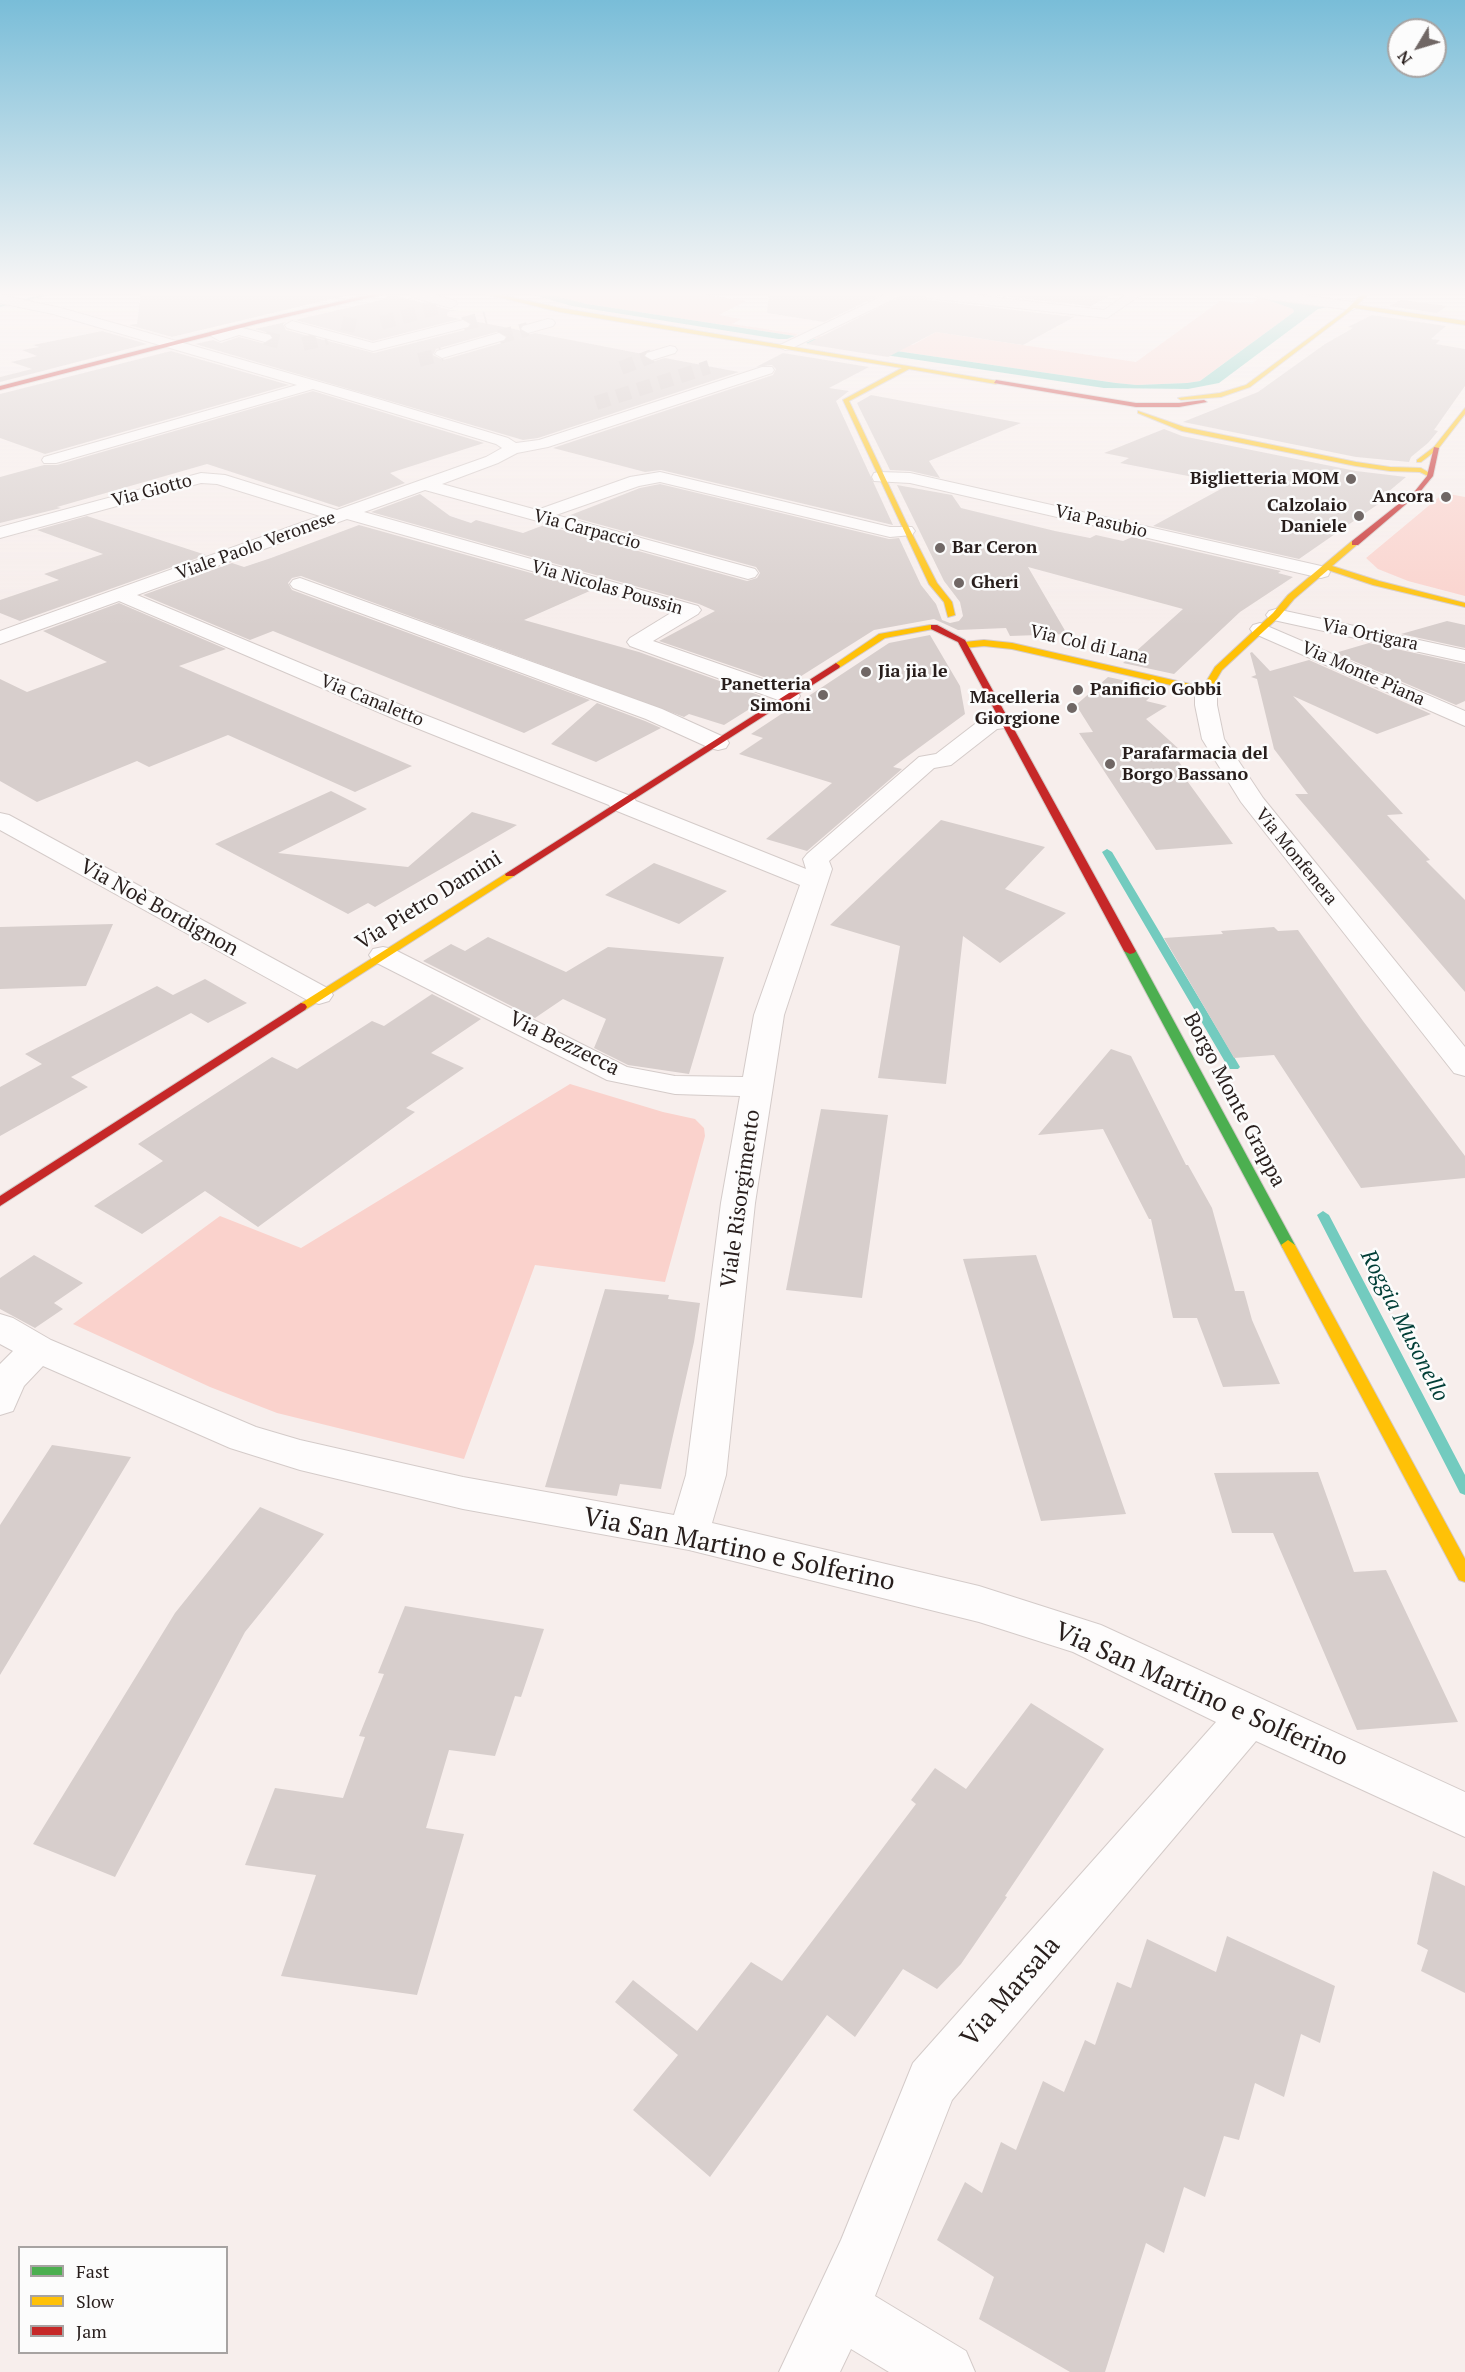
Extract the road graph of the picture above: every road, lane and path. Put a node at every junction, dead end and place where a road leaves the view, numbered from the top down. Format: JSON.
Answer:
{"nodes":[{"id":1,"x":242,"y":405,"type":"edge"},
{"id":2,"x":379,"y":405,"type":"edge"},
{"id":3,"x":662,"y":405,"type":"edge"},
{"id":4,"x":848,"y":405,"type":"edge"},
{"id":5,"x":1090,"y":405,"type":"edge"},
{"id":6,"x":1111,"y":405,"type":"edge"},
{"id":7,"x":1125,"y":405,"type":"edge"},
{"id":8,"x":1196,"y":405,"type":"edge"},
{"id":9,"x":1465,"y":410,"type":"edge"},
{"id":10,"x":1127,"y":419,"type":"junction"},
{"id":11,"x":1179,"y":428,"type":"junction"},
{"id":12,"x":1436,"y":448,"type":"junction"},
{"id":13,"x":510,"y":450,"type":"junction"},
{"id":14,"x":50,"y":459,"type":"dead end"},
{"id":15,"x":1404,"y":473,"type":"junction"},
{"id":16,"x":880,"y":477,"type":"junction"},
{"id":17,"x":1429,"y":477,"type":"junction"},
{"id":18,"x":426,"y":485,"type":"junction"},
{"id":19,"x":1417,"y":492,"type":"junction"},
{"id":20,"x":342,"y":515,"type":"junction"},
{"id":21,"x":535,"y":516,"type":"junction"},
{"id":22,"x":906,"y":531,"type":"junction"},
{"id":23,"x":0,"y":533,"type":"edge"},
{"id":24,"x":1324,"y":570,"type":"junction"},
{"id":25,"x":748,"y":573,"type":"dead end"},
{"id":26,"x":300,"y":584,"type":"dead end"},
{"id":27,"x":933,"y":584,"type":"junction"},
{"id":28,"x":121,"y":594,"type":"junction"},
{"id":29,"x":1465,"y":605,"type":"edge"},
{"id":30,"x":952,"y":616,"type":"junction"},
{"id":31,"x":902,"y":618,"type":"joint"},
{"id":32,"x":1268,"y":622,"type":"junction"},
{"id":33,"x":932,"y":627,"type":"junction"},
{"id":34,"x":882,"y":636,"type":"junction"},
{"id":35,"x":0,"y":638,"type":"edge"},
{"id":36,"x":964,"y":645,"type":"junction"},
{"id":37,"x":1465,"y":656,"type":"edge"},
{"id":38,"x":1206,"y":690,"type":"junction"},
{"id":39,"x":789,"y":696,"type":"junction"},
{"id":40,"x":1465,"y":719,"type":"edge"},
{"id":41,"x":1005,"y":722,"type":"junction"},
{"id":42,"x":718,"y":743,"type":"junction"},
{"id":43,"x":623,"y":803,"type":"junction"},
{"id":44,"x":0,"y":820,"type":"edge"},
{"id":45,"x":816,"y":875,"type":"junction"},
{"id":46,"x":383,"y":955,"type":"junction"},
{"id":47,"x":319,"y":995,"type":"junction"},
{"id":48,"x":1465,"y":1067,"type":"edge"},
{"id":49,"x":757,"y":1087,"type":"junction"},
{"id":50,"x":0,"y":1202,"type":"edge"},
{"id":51,"x":0,"y":1327,"type":"edge"},
{"id":52,"x":38,"y":1349,"type":"junction"},
{"id":53,"x":0,"y":1401,"type":"edge"},
{"id":54,"x":689,"y":1534,"type":"junction"},
{"id":55,"x":1465,"y":1575,"type":"edge"},
{"id":56,"x":1249,"y":1716,"type":"junction"},
{"id":57,"x":1465,"y":1815,"type":"edge"},
{"id":58,"x":839,"y":2308,"type":"junction"},
{"id":59,"x":809,"y":2372,"type":"edge"},
{"id":60,"x":945,"y":2372,"type":"edge"}],
"edges":[{"from":1,"to":14,"type":"street"},
{"from":2,"to":13,"type":"street"},
{"from":3,"to":13,"type":"street","name":"Viale Paolo Veronese"},
{"from":4,"to":16,"type":"street","name":"Borgo Monte Grappa"},
{"from":5,"to":10,"type":"street"},
{"from":6,"to":10,"type":"street"},
{"from":7,"to":11,"type":"street"},
{"from":8,"to":11,"type":"street"},
{"from":9,"to":12,"type":"street"},
{"from":10,"to":11,"type":"street"},
{"from":11,"to":15,"type":"street"},
{"from":12,"to":15,"type":"street"},
{"from":12,"to":17,"type":"street"},
{"from":13,"to":18,"type":"street","name":"Viale Paolo Veronese"},
{"from":15,"to":17,"type":"street"},
{"from":15,"to":19,"type":"street"},
{"from":16,"to":22,"type":"street","name":"Borgo Monte Grappa"},
{"from":16,"to":24,"type":"street","name":"Via Pasubio"},
{"from":17,"to":19,"type":"street"},
{"from":18,"to":20,"type":"street","name":"Viale Paolo Veronese"},
{"from":18,"to":21,"type":"street","name":"Via Carpaccio"},
{"from":19,"to":24,"type":"street"},
{"from":20,"to":23,"type":"street","name":"Via Giotto"},
{"from":20,"to":28,"type":"street","name":"Viale Paolo Veronese"},
{"from":20,"to":39,"type":"street","name":"Via Nicolas Poussin"},
{"from":21,"to":22,"type":"street"},
{"from":21,"to":25,"type":"street","name":"Via Carpaccio"},
{"from":22,"to":27,"type":"street","name":"Borgo Monte Grappa"},
{"from":24,"to":29,"type":"street"},
{"from":24,"to":32,"type":"street"},
{"from":26,"to":42,"type":"street"},
{"from":27,"to":30,"type":"street","name":"Borgo Monte Grappa"},
{"from":27,"to":30,"type":"street"},
{"from":28,"to":35,"type":"street","name":"Viale Paolo Veronese"},
{"from":28,"to":43,"type":"street","name":"Via Canaletto"},
{"from":30,"to":33,"type":"street"},
{"from":30,"to":36,"type":"street","name":"Borgo Monte Grappa"},
{"from":31,"to":33,"type":"street","name":"Borgo Monte Grappa"},
{"from":31,"to":34,"type":"street","name":"Via Pietro Damini"},
{"from":32,"to":37,"type":"street","name":"Via Ortigara"},
{"from":32,"to":38,"type":"street"},
{"from":32,"to":40,"type":"street","name":"Via Monte Piana"},
{"from":33,"to":34,"type":"street","name":"Via Pietro Damini"},
{"from":33,"to":36,"type":"street","name":"Borgo Monte Grappa"},
{"from":34,"to":39,"type":"street","name":"Via Pietro Damini"},
{"from":36,"to":38,"type":"street","name":"Via Col di Lana"},
{"from":36,"to":41,"type":"street","name":"Borgo Monte Grappa"},
{"from":38,"to":48,"type":"street","name":"Via Monfenera"},
{"from":39,"to":42,"type":"street","name":"Via Pietro Damini"},
{"from":41,"to":45,"type":"street"},
{"from":41,"to":55,"type":"street","name":"Borgo Monte Grappa"},
{"from":42,"to":43,"type":"street","name":"Via Pietro Damini"},
{"from":43,"to":45,"type":"street","name":"Via Canaletto"},
{"from":43,"to":46,"type":"street","name":"Via Pietro Damini"},
{"from":44,"to":47,"type":"street","name":"Via Noè Bordignon"},
{"from":45,"to":49,"type":"street","name":"Viale Risorgimento"},
{"from":46,"to":47,"type":"street","name":"Via Pietro Damini"},
{"from":46,"to":49,"type":"street","name":"Via Bezzecca"},
{"from":47,"to":50,"type":"street","name":"Via Pietro Damini"},
{"from":49,"to":54,"type":"street","name":"Viale Risorgimento"},
{"from":51,"to":52,"type":"street","name":"Via San Martino e Solferino"},
{"from":52,"to":53,"type":"street"},
{"from":52,"to":54,"type":"street","name":"Via San Martino e Solferino"},
{"from":54,"to":56,"type":"street","name":"Via San Martino e Solferino"},
{"from":56,"to":57,"type":"street","name":"Via San Martino e Solferino"},
{"from":56,"to":58,"type":"street","name":"Via Marsala"},
{"from":58,"to":59,"type":"street","name":"Via Marsala"},
{"from":58,"to":60,"type":"street"}]}
